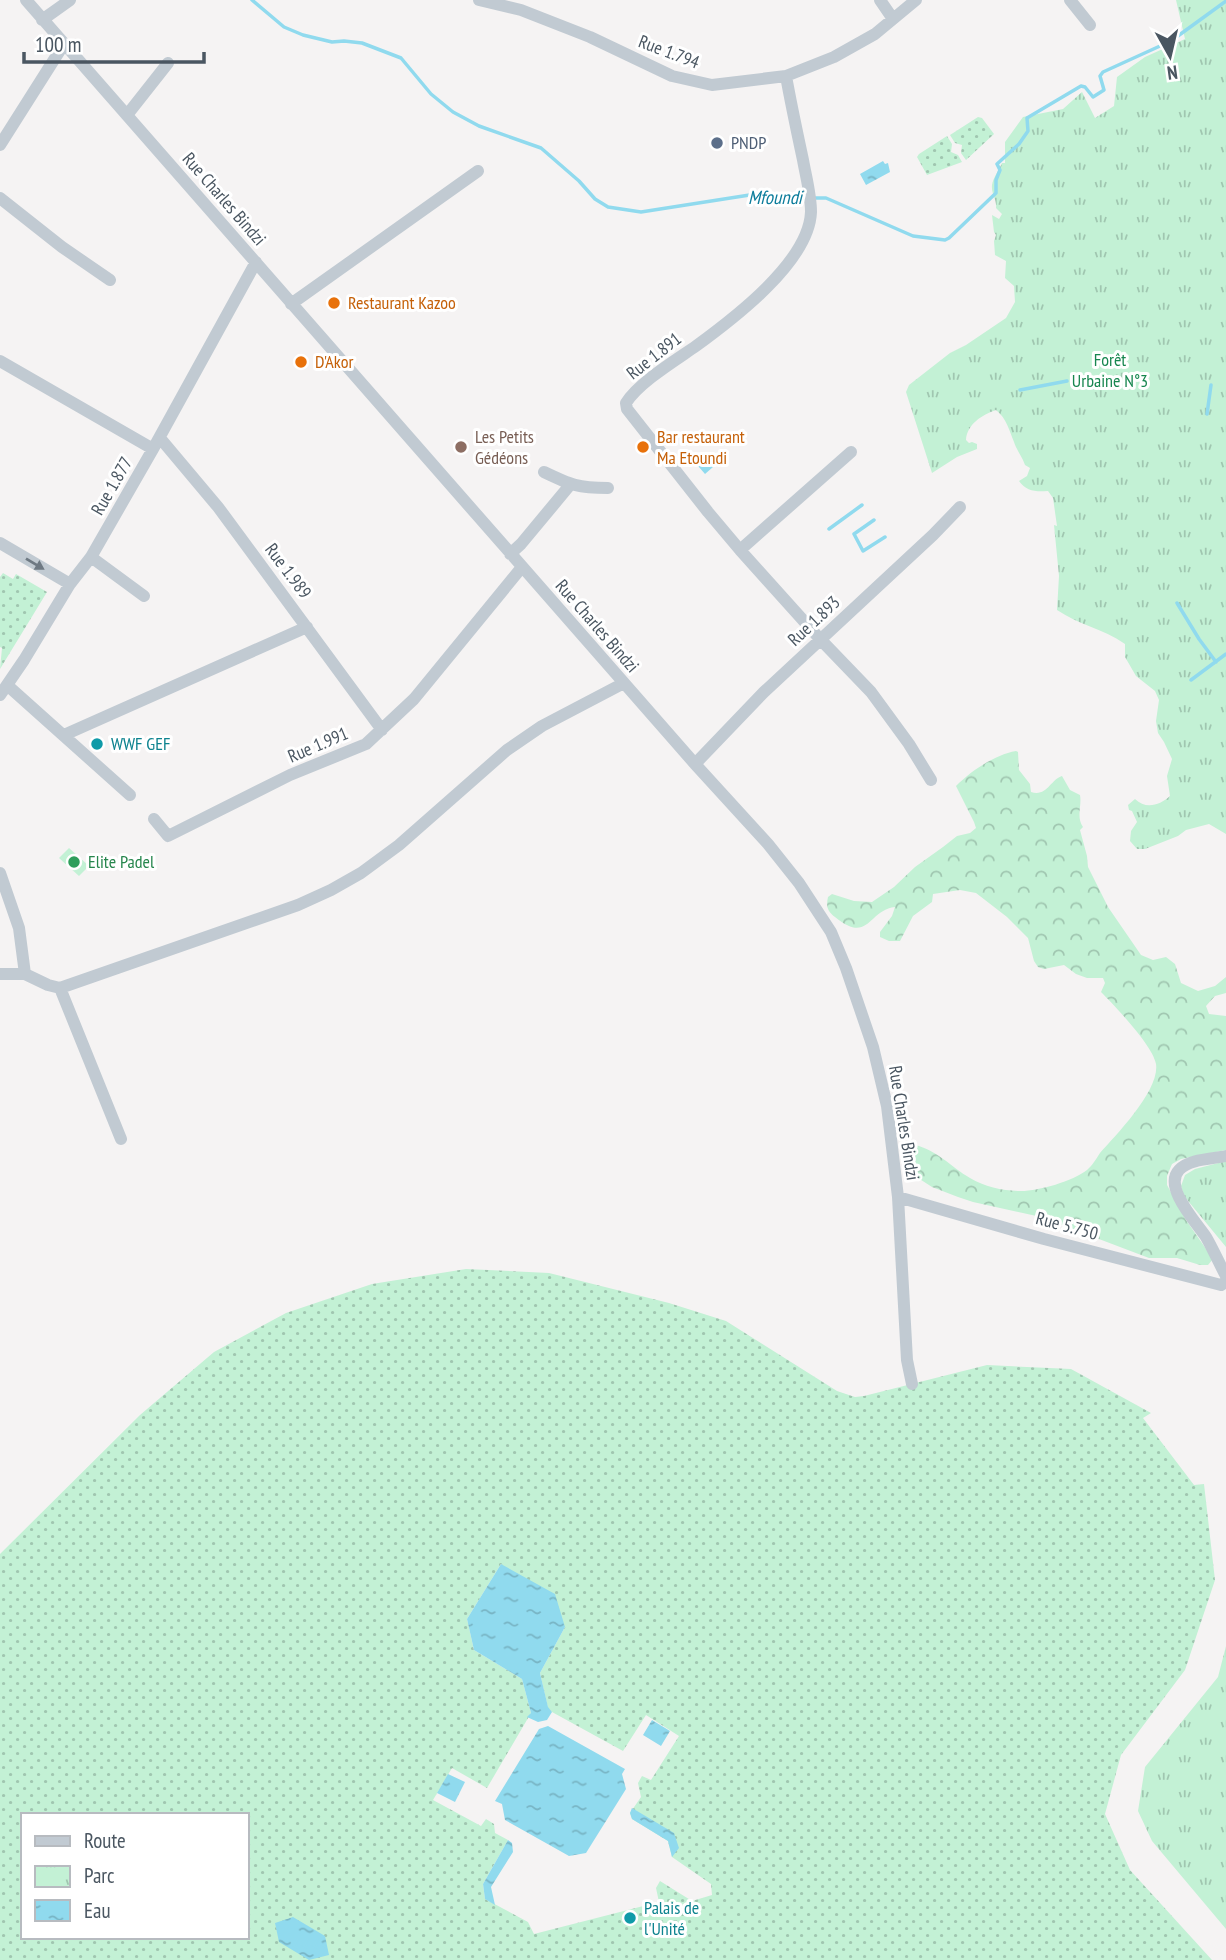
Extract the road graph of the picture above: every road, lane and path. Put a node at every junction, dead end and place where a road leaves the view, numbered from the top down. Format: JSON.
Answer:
{"nodes":[{"id":1,"x":26,"y":0,"type":"edge"},
{"id":2,"x":70,"y":0,"type":"edge"},
{"id":3,"x":480,"y":0,"type":"edge"},
{"id":4,"x":880,"y":0,"type":"edge"},
{"id":5,"x":916,"y":0,"type":"edge"},
{"id":6,"x":1070,"y":0,"type":"edge"},
{"id":7,"x":893,"y":19,"type":"junction"},
{"id":8,"x":42,"y":20,"type":"junction"},
{"id":9,"x":1090,"y":25,"type":"dead end"},
{"id":10,"x":64,"y":44,"type":"junction"},
{"id":11,"x":168,"y":63,"type":"dead end"},
{"id":12,"x":786,"y":76,"type":"junction"},
{"id":13,"x":127,"y":115,"type":"junction"},
{"id":14,"x":0,"y":145,"type":"edge"},
{"id":15,"x":478,"y":171,"type":"dead end"},
{"id":16,"x":0,"y":198,"type":"edge"},
{"id":17,"x":256,"y":262,"type":"junction"},
{"id":18,"x":110,"y":279,"type":"dead end"},
{"id":19,"x":291,"y":304,"type":"junction"},
{"id":20,"x":0,"y":362,"type":"edge"},
{"id":21,"x":157,"y":443,"type":"junction"},
{"id":22,"x":851,"y":452,"type":"dead end"},
{"id":23,"x":544,"y":472,"type":"dead end"},
{"id":24,"x":570,"y":485,"type":"junction"},
{"id":25,"x":608,"y":488,"type":"dead end"},
{"id":26,"x":960,"y":507,"type":"dead end"},
{"id":27,"x":0,"y":543,"type":"edge"},
{"id":28,"x":740,"y":550,"type":"junction"},
{"id":29,"x":510,"y":554,"type":"junction"},
{"id":30,"x":91,"y":557,"type":"junction"},
{"id":31,"x":522,"y":567,"type":"junction"},
{"id":32,"x":70,"y":584,"type":"junction"},
{"id":33,"x":144,"y":596,"type":"dead end"},
{"id":34,"x":307,"y":626,"type":"junction"},
{"id":35,"x":820,"y":639,"type":"junction"},
{"id":36,"x":624,"y":683,"type":"junction"},
{"id":37,"x":3,"y":690,"type":"edge"},
{"id":38,"x":382,"y":730,"type":"junction"},
{"id":39,"x":64,"y":735,"type":"junction"},
{"id":40,"x":695,"y":764,"type":"junction"},
{"id":41,"x":931,"y":780,"type":"dead end"},
{"id":42,"x":130,"y":795,"type":"dead end"},
{"id":43,"x":154,"y":819,"type":"dead end"},
{"id":44,"x":0,"y":873,"type":"edge"},
{"id":45,"x":0,"y":974,"type":"edge"},
{"id":46,"x":25,"y":974,"type":"junction"},
{"id":47,"x":60,"y":988,"type":"junction"},
{"id":48,"x":121,"y":1139,"type":"dead end"},
{"id":49,"x":1226,"y":1156,"type":"edge"},
{"id":50,"x":898,"y":1197,"type":"junction"},
{"id":51,"x":1226,"y":1276,"type":"edge"},
{"id":52,"x":1226,"y":1282,"type":"edge"},
{"id":53,"x":912,"y":1384,"type":"dead end"}],
"edges":[{"from":1,"to":8,"type":"street","name":"Rue Charles Bindzi"},
{"from":2,"to":8,"type":"street"},
{"from":3,"to":12,"type":"street","name":"Rue 1.794"},
{"from":4,"to":7,"type":"street"},
{"from":5,"to":7,"type":"street","name":"Rue 1.794"},
{"from":6,"to":9,"type":"street"},
{"from":7,"to":12,"type":"street","name":"Rue 1.794"},
{"from":8,"to":10,"type":"street","name":"Rue Charles Bindzi"},
{"from":10,"to":13,"type":"street","name":"Rue Charles Bindzi"},
{"from":10,"to":14,"type":"street"},
{"from":11,"to":13,"type":"street"},
{"from":12,"to":28,"type":"street","name":"Rue 1.891"},
{"from":13,"to":17,"type":"street","name":"Rue Charles Bindzi"},
{"from":15,"to":19,"type":"street"},
{"from":16,"to":18,"type":"street"},
{"from":17,"to":19,"type":"street","name":"Rue Charles Bindzi"},
{"from":17,"to":21,"type":"street"},
{"from":19,"to":29,"type":"street","name":"Rue Charles Bindzi"},
{"from":20,"to":21,"type":"street","name":"Rue 1.877"},
{"from":21,"to":30,"type":"street","name":"Rue 1.877"},
{"from":21,"to":34,"type":"street","name":"Rue 1.989"},
{"from":22,"to":28,"type":"street"},
{"from":23,"to":24,"type":"street"},
{"from":24,"to":25,"type":"street"},
{"from":24,"to":29,"type":"street"},
{"from":26,"to":35,"type":"street","name":"Rue 1.893"},
{"from":27,"to":32,"type":"street","one_way":true},
{"from":28,"to":35,"type":"street","name":"Rue 1.891"},
{"from":29,"to":31,"type":"street","name":"Rue Charles Bindzi"},
{"from":30,"to":32,"type":"street","name":"Rue 1.877"},
{"from":30,"to":33,"type":"street"},
{"from":31,"to":36,"type":"street","name":"Rue Charles Bindzi"},
{"from":31,"to":38,"type":"street","name":"Rue 1.991"},
{"from":32,"to":37,"type":"street","name":"Rue 1.877"},
{"from":34,"to":38,"type":"street","name":"Rue 1.989"},
{"from":34,"to":39,"type":"street"},
{"from":35,"to":40,"type":"street","name":"Rue 1.893"},
{"from":35,"to":41,"type":"street","name":"Rue 1.891"},
{"from":36,"to":40,"type":"street","name":"Rue Charles Bindzi"},
{"from":36,"to":47,"type":"street"},
{"from":37,"to":39,"type":"street"},
{"from":38,"to":43,"type":"street","name":"Rue 1.991"},
{"from":39,"to":42,"type":"street"},
{"from":40,"to":50,"type":"street","name":"Rue Charles Bindzi"},
{"from":44,"to":46,"type":"street"},
{"from":45,"to":46,"type":"street"},
{"from":46,"to":47,"type":"street"},
{"from":47,"to":48,"type":"street"},
{"from":49,"to":51,"type":"street"},
{"from":50,"to":52,"type":"street","name":"Rue 5.750"},
{"from":50,"to":53,"type":"street","name":"Rue Charles Bindzi"}]}
